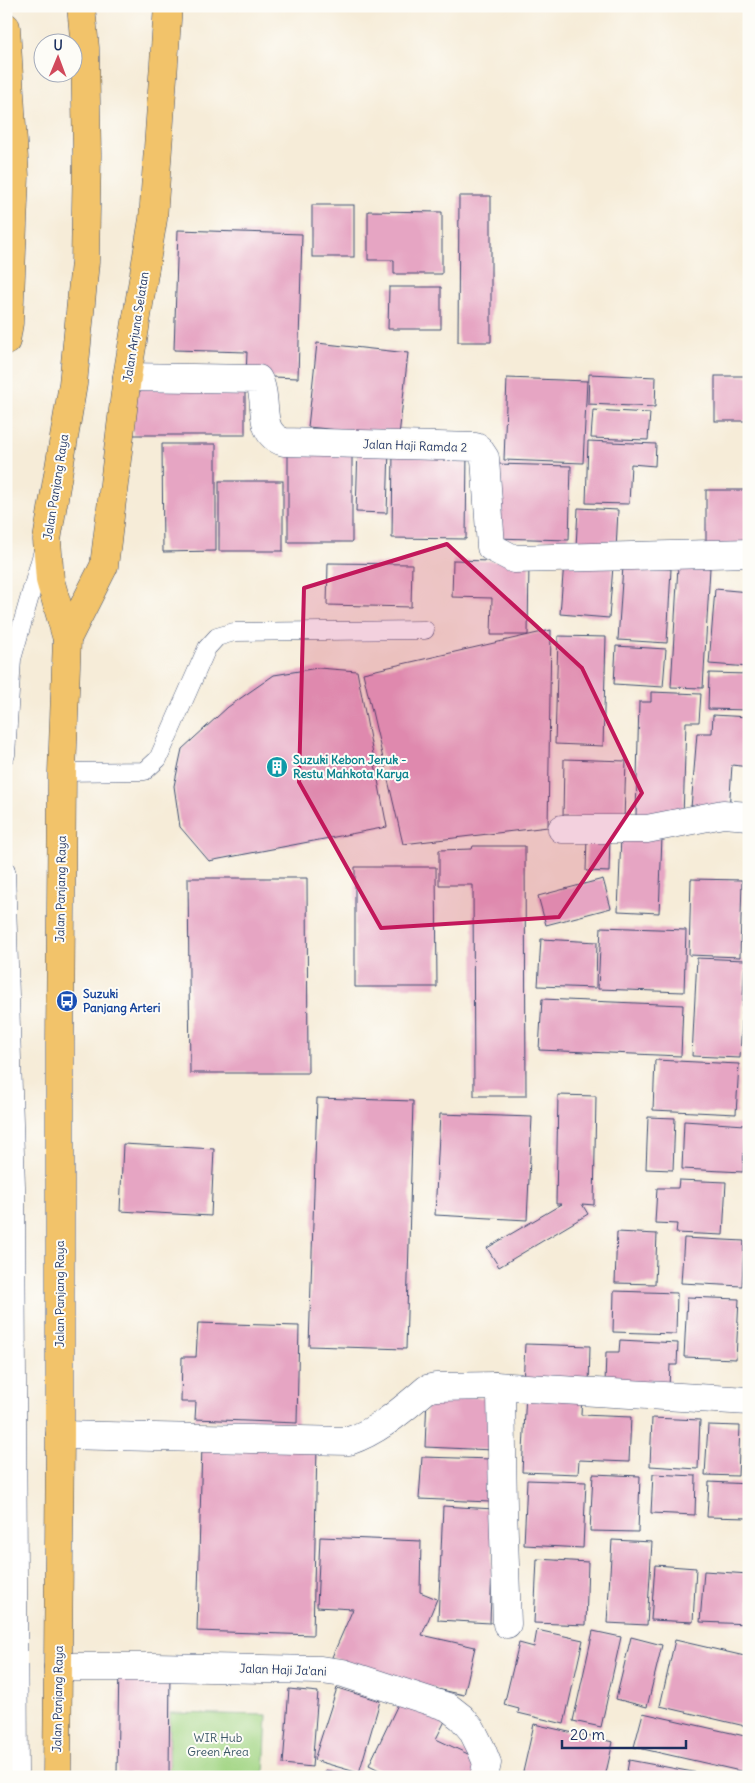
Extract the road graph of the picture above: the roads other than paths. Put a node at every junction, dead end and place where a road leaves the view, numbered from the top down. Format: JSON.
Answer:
{"nodes":[{"id":1,"x":81,"y":6,"type":"edge"},
{"id":2,"x":168,"y":6,"type":"edge"},
{"id":3,"x":7,"y":38,"type":"edge"},
{"id":4,"x":6,"y":341,"type":"edge"},
{"id":5,"x":127,"y":377,"type":"junction"},
{"id":6,"x":47,"y":540,"type":"junction"},
{"id":7,"x":749,"y":553,"type":"edge"},
{"id":8,"x":425,"y":630,"type":"dead end"},
{"id":9,"x":67,"y":639,"type":"junction"},
{"id":10,"x":6,"y":755,"type":"edge"},
{"id":11,"x":62,"y":772,"type":"junction"},
{"id":12,"x":749,"y":816,"type":"edge"},
{"id":13,"x":562,"y":829,"type":"dead end"},
{"id":14,"x":6,"y":870,"type":"edge"},
{"id":15,"x":495,"y":1386,"type":"junction"},
{"id":16,"x":749,"y":1401,"type":"edge"},
{"id":17,"x":60,"y":1435,"type":"junction"},
{"id":18,"x":507,"y":1624,"type":"dead end"},
{"id":19,"x":58,"y":1667,"type":"junction"},
{"id":20,"x":19,"y":1777,"type":"edge"},
{"id":21,"x":56,"y":1777,"type":"edge"},
{"id":22,"x":484,"y":1777,"type":"edge"}],
"edges":[{"from":1,"to":6,"type":"main road","name":"Jalan Panjang Raya"},
{"from":2,"to":5,"type":"main road","name":"Jalan Arjuna Selatan"},
{"from":3,"to":4,"type":"main road"},
{"from":5,"to":7,"type":"street","name":"Jalan Haji Ramda 2"},
{"from":5,"to":9,"type":"main road","name":"Jalan Arjuna Selatan"},
{"from":6,"to":9,"type":"main road","name":"Jalan Panjang Raya"},
{"from":6,"to":10,"type":"lane"},
{"from":8,"to":11,"type":"lane"},
{"from":9,"to":11,"type":"main road","name":"Jalan Panjang Raya"},
{"from":11,"to":17,"type":"main road","name":"Jalan Panjang Raya"},
{"from":12,"to":13,"type":"street"},
{"from":14,"to":20,"type":"lane"},
{"from":15,"to":16,"type":"street"},
{"from":15,"to":17,"type":"street"},
{"from":15,"to":18,"type":"street"},
{"from":17,"to":19,"type":"main road","name":"Jalan Panjang Raya"},
{"from":19,"to":21,"type":"main road","name":"Jalan Panjang Raya"},
{"from":19,"to":22,"type":"street","name":"Jalan Haji Ja'ani"}]}
